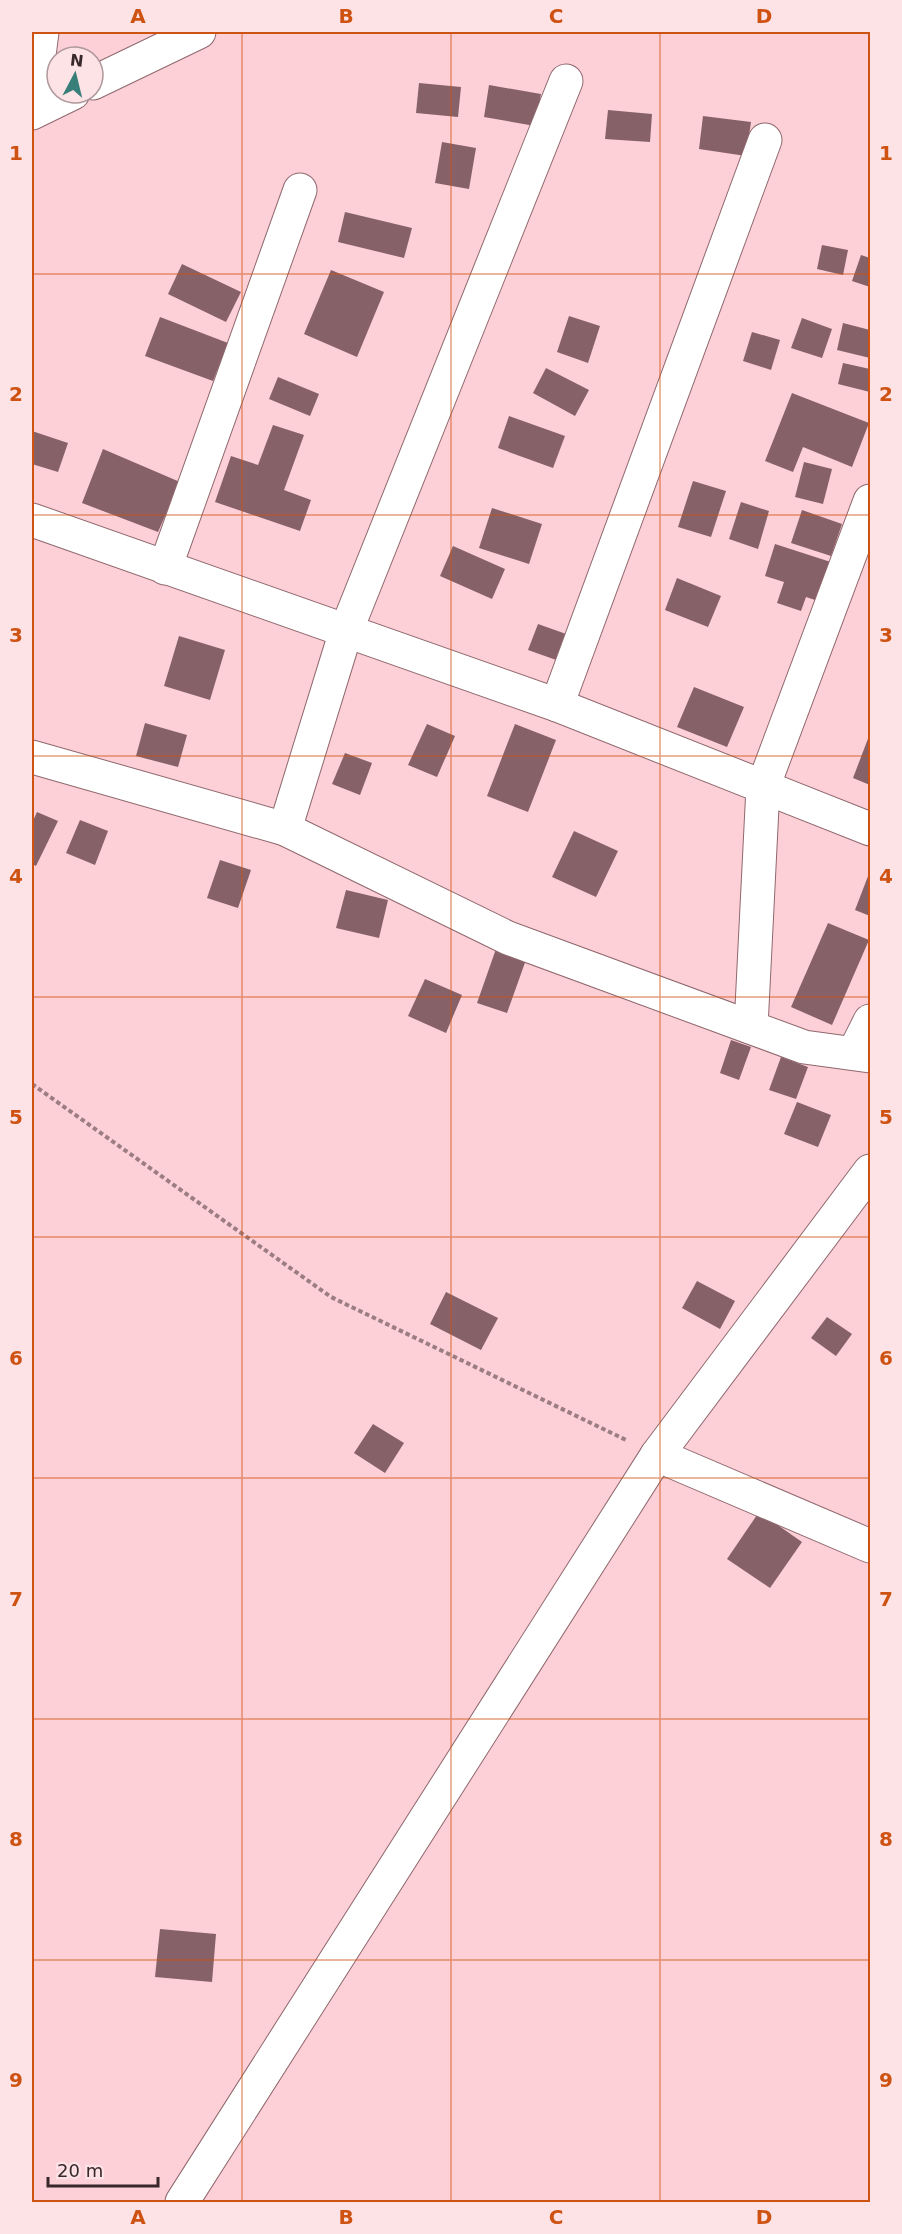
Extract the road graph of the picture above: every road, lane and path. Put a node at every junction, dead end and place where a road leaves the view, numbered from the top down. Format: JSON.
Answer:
{"nodes":[{"id":1,"x":42,"y":32,"type":"edge"},
{"id":2,"x":199,"y":32,"type":"edge"},
{"id":3,"x":105,"y":77,"type":"edge"},
{"id":4,"x":566,"y":81,"type":"dead end"},
{"id":5,"x":32,"y":111,"type":"edge"},
{"id":6,"x":765,"y":140,"type":"dead end"},
{"id":7,"x":300,"y":190,"type":"dead end"},
{"id":8,"x":870,"y":501,"type":"edge"},
{"id":9,"x":32,"y":520,"type":"edge"},
{"id":10,"x":165,"y":568,"type":"junction"},
{"id":11,"x":346,"y":631,"type":"junction"},
{"id":12,"x":557,"y":705,"type":"junction"},
{"id":13,"x":32,"y":757,"type":"edge"},
{"id":14,"x":763,"y":787,"type":"junction"},
{"id":15,"x":285,"y":829,"type":"junction"},
{"id":16,"x":870,"y":830,"type":"edge"},
{"id":17,"x":870,"y":1021,"type":"edge"},
{"id":18,"x":751,"y":1027,"type":"junction"},
{"id":19,"x":862,"y":1055,"type":"edge"},
{"id":20,"x":32,"y":1084,"type":"edge"},
{"id":21,"x":870,"y":1171,"type":"edge"},
{"id":22,"x":657,"y":1455,"type":"junction"},
{"id":23,"x":870,"y":1546,"type":"edge"},
{"id":24,"x":183,"y":2202,"type":"edge"}],
"edges":[{"from":1,"to":5,"type":"street"},
{"from":2,"to":3,"type":"street"},
{"from":4,"to":11,"type":"street"},
{"from":6,"to":12,"type":"street"},
{"from":7,"to":10,"type":"street"},
{"from":8,"to":14,"type":"street"},
{"from":9,"to":10,"type":"street"},
{"from":10,"to":11,"type":"street"},
{"from":11,"to":12,"type":"street"},
{"from":11,"to":15,"type":"street"},
{"from":12,"to":14,"type":"street"},
{"from":13,"to":15,"type":"street"},
{"from":14,"to":16,"type":"street"},
{"from":14,"to":18,"type":"street"},
{"from":15,"to":18,"type":"street"},
{"from":17,"to":19,"type":"street"},
{"from":18,"to":19,"type":"street"},
{"from":20,"to":22,"type":"path"},
{"from":21,"to":22,"type":"street"},
{"from":22,"to":23,"type":"street"},
{"from":22,"to":24,"type":"street"}]}
